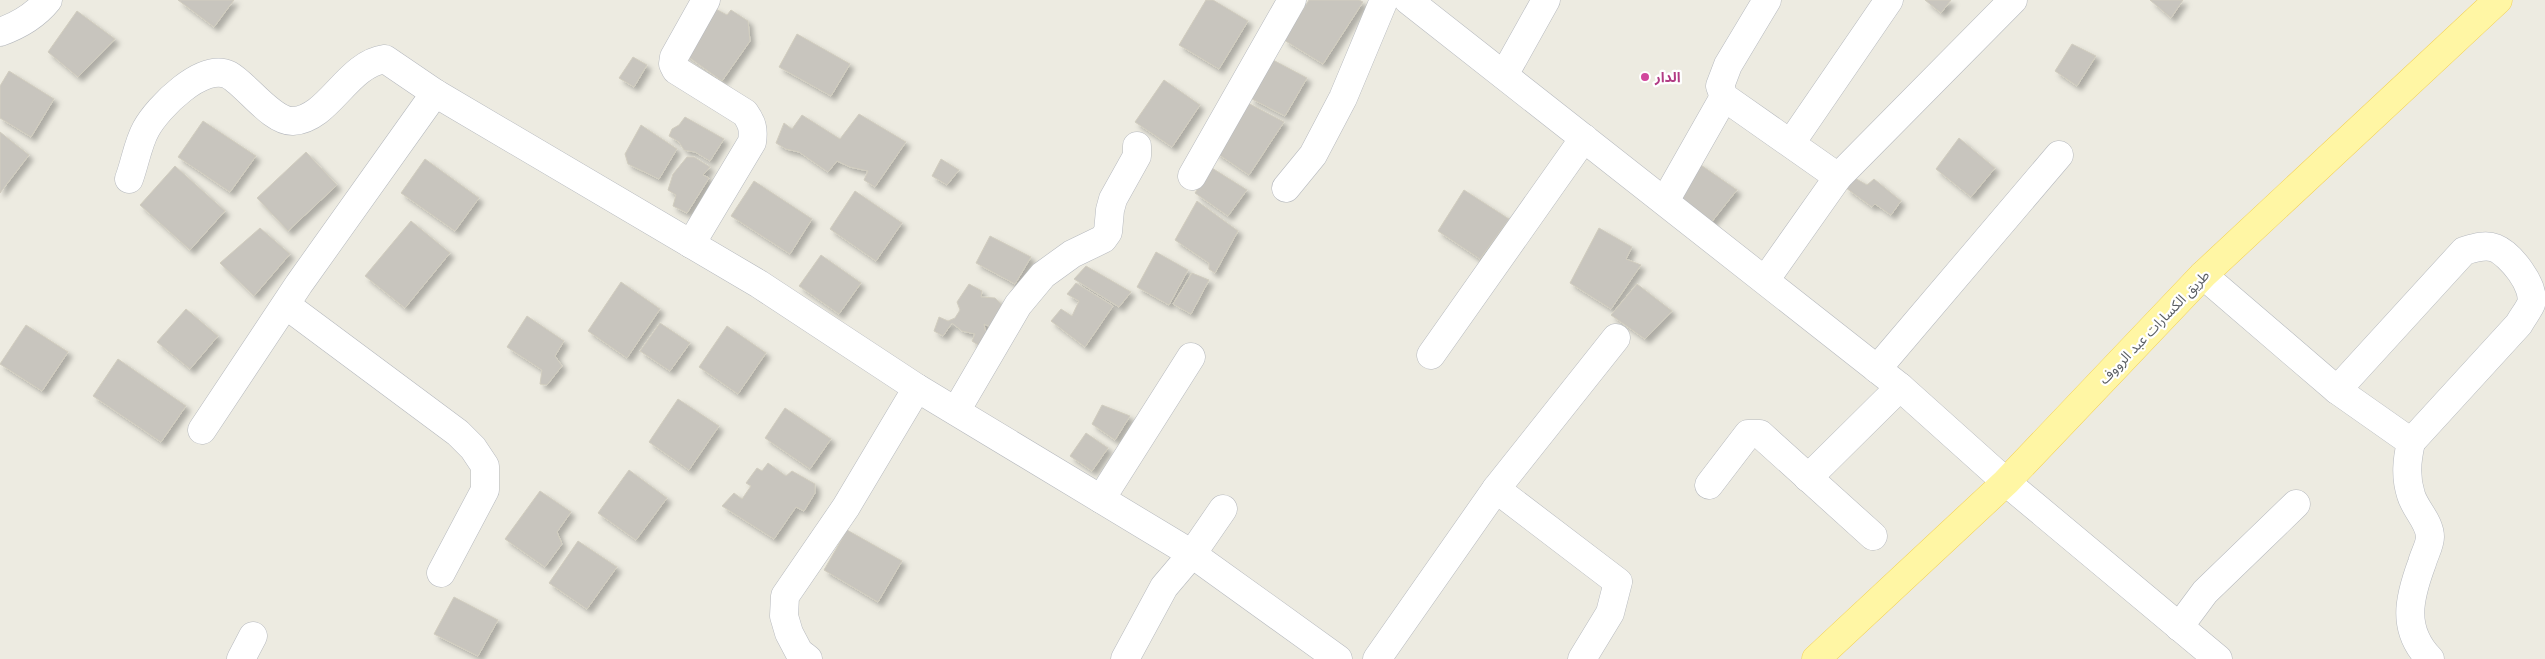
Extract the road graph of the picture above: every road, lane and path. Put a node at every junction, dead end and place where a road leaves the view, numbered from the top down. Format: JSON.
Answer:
{"nodes":[{"id":1,"x":48,"y":0,"type":"edge"},
{"id":2,"x":706,"y":0,"type":"edge"},
{"id":3,"x":1292,"y":0,"type":"edge"},
{"id":4,"x":1384,"y":0,"type":"edge"},
{"id":5,"x":1408,"y":0,"type":"edge"},
{"id":6,"x":1546,"y":0,"type":"edge"},
{"id":7,"x":1767,"y":0,"type":"edge"},
{"id":8,"x":1890,"y":0,"type":"edge"},
{"id":9,"x":2013,"y":0,"type":"edge"},
{"id":10,"x":2498,"y":0,"type":"edge"},
{"id":11,"x":0,"y":32,"type":"edge"},
{"id":12,"x":1504,"y":75,"type":"junction"},
{"id":13,"x":435,"y":93,"type":"junction"},
{"id":14,"x":1724,"y":97,"type":"junction"},
{"id":15,"x":1584,"y":138,"type":"junction"},
{"id":16,"x":1791,"y":142,"type":"junction"},
{"id":17,"x":1137,"y":146,"type":"dead end"},
{"id":18,"x":2059,"y":155,"type":"dead end"},
{"id":19,"x":1192,"y":176,"type":"dead end"},
{"id":20,"x":1838,"y":177,"type":"junction"},
{"id":21,"x":129,"y":179,"type":"dead end"},
{"id":22,"x":1286,"y":188,"type":"dead end"},
{"id":23,"x":1665,"y":201,"type":"junction"},
{"id":24,"x":691,"y":244,"type":"junction"},
{"id":25,"x":2203,"y":275,"type":"junction"},
{"id":26,"x":1766,"y":280,"type":"junction"},
{"id":27,"x":286,"y":305,"type":"junction"},
{"id":28,"x":1616,"y":338,"type":"dead end"},
{"id":29,"x":1431,"y":355,"type":"dead end"},
{"id":30,"x":1191,"y":357,"type":"dead end"},
{"id":31,"x":1877,"y":369,"type":"junction"},
{"id":32,"x":1900,"y":387,"type":"junction"},
{"id":33,"x":917,"y":388,"type":"junction"},
{"id":34,"x":2337,"y":390,"type":"junction"},
{"id":35,"x":956,"y":411,"type":"junction"},
{"id":36,"x":202,"y":430,"type":"dead end"},
{"id":37,"x":2411,"y":442,"type":"junction"},
{"id":38,"x":1808,"y":478,"type":"junction"},
{"id":39,"x":2006,"y":482,"type":"junction"},
{"id":40,"x":1709,"y":485,"type":"dead end"},
{"id":41,"x":1496,"y":489,"type":"junction"},
{"id":42,"x":1101,"y":499,"type":"junction"},
{"id":43,"x":2296,"y":504,"type":"dead end"},
{"id":44,"x":1223,"y":509,"type":"dead end"},
{"id":45,"x":1873,"y":536,"type":"dead end"},
{"id":46,"x":1192,"y":554,"type":"junction"},
{"id":47,"x":441,"y":573,"type":"dead end"},
{"id":48,"x":2179,"y":627,"type":"junction"},
{"id":49,"x":808,"y":659,"type":"edge"},
{"id":50,"x":1126,"y":659,"type":"edge"},
{"id":51,"x":1338,"y":659,"type":"edge"},
{"id":52,"x":1377,"y":659,"type":"edge"},
{"id":53,"x":1582,"y":659,"type":"edge"},
{"id":54,"x":1816,"y":659,"type":"edge"},
{"id":55,"x":2218,"y":659,"type":"edge"},
{"id":56,"x":2430,"y":659,"type":"edge"}],
"edges":[{"from":1,"to":11,"type":"street"},
{"from":2,"to":24,"type":"street"},
{"from":3,"to":19,"type":"street"},
{"from":4,"to":22,"type":"street"},
{"from":5,"to":12,"type":"street"},
{"from":6,"to":12,"type":"street"},
{"from":7,"to":14,"type":"street"},
{"from":8,"to":16,"type":"street"},
{"from":9,"to":20,"type":"street"},
{"from":10,"to":25,"type":"main road","name":"طريق الكسارات عبد الرووف"},
{"from":12,"to":15,"type":"street"},
{"from":13,"to":21,"type":"street"},
{"from":13,"to":24,"type":"street"},
{"from":13,"to":27,"type":"street"},
{"from":14,"to":16,"type":"street"},
{"from":14,"to":23,"type":"street"},
{"from":15,"to":23,"type":"street"},
{"from":15,"to":29,"type":"street"},
{"from":16,"to":20,"type":"street"},
{"from":17,"to":35,"type":"street"},
{"from":18,"to":31,"type":"street"},
{"from":20,"to":26,"type":"street"},
{"from":23,"to":26,"type":"street"},
{"from":24,"to":33,"type":"street"},
{"from":25,"to":34,"type":"street"},
{"from":25,"to":39,"type":"main road","name":"طريق الكسارات عبد الرووف"},
{"from":26,"to":31,"type":"street"},
{"from":27,"to":36,"type":"street"},
{"from":27,"to":47,"type":"street"},
{"from":28,"to":41,"type":"street"},
{"from":30,"to":42,"type":"street"},
{"from":31,"to":32,"type":"street"},
{"from":32,"to":38,"type":"street"},
{"from":32,"to":39,"type":"street"},
{"from":33,"to":35,"type":"street"},
{"from":33,"to":49,"type":"street"},
{"from":34,"to":37,"type":"street"},
{"from":34,"to":37,"type":"street"},
{"from":35,"to":42,"type":"street"},
{"from":37,"to":56,"type":"street"},
{"from":38,"to":40,"type":"street"},
{"from":38,"to":45,"type":"street"},
{"from":39,"to":48,"type":"street"},
{"from":39,"to":54,"type":"main road","name":"طريق الكسارات عبد الرووف"},
{"from":41,"to":52,"type":"street"},
{"from":41,"to":53,"type":"street"},
{"from":42,"to":46,"type":"street"},
{"from":43,"to":48,"type":"street"},
{"from":44,"to":46,"type":"street"},
{"from":46,"to":50,"type":"street"},
{"from":46,"to":51,"type":"street"},
{"from":48,"to":55,"type":"street"}]}
